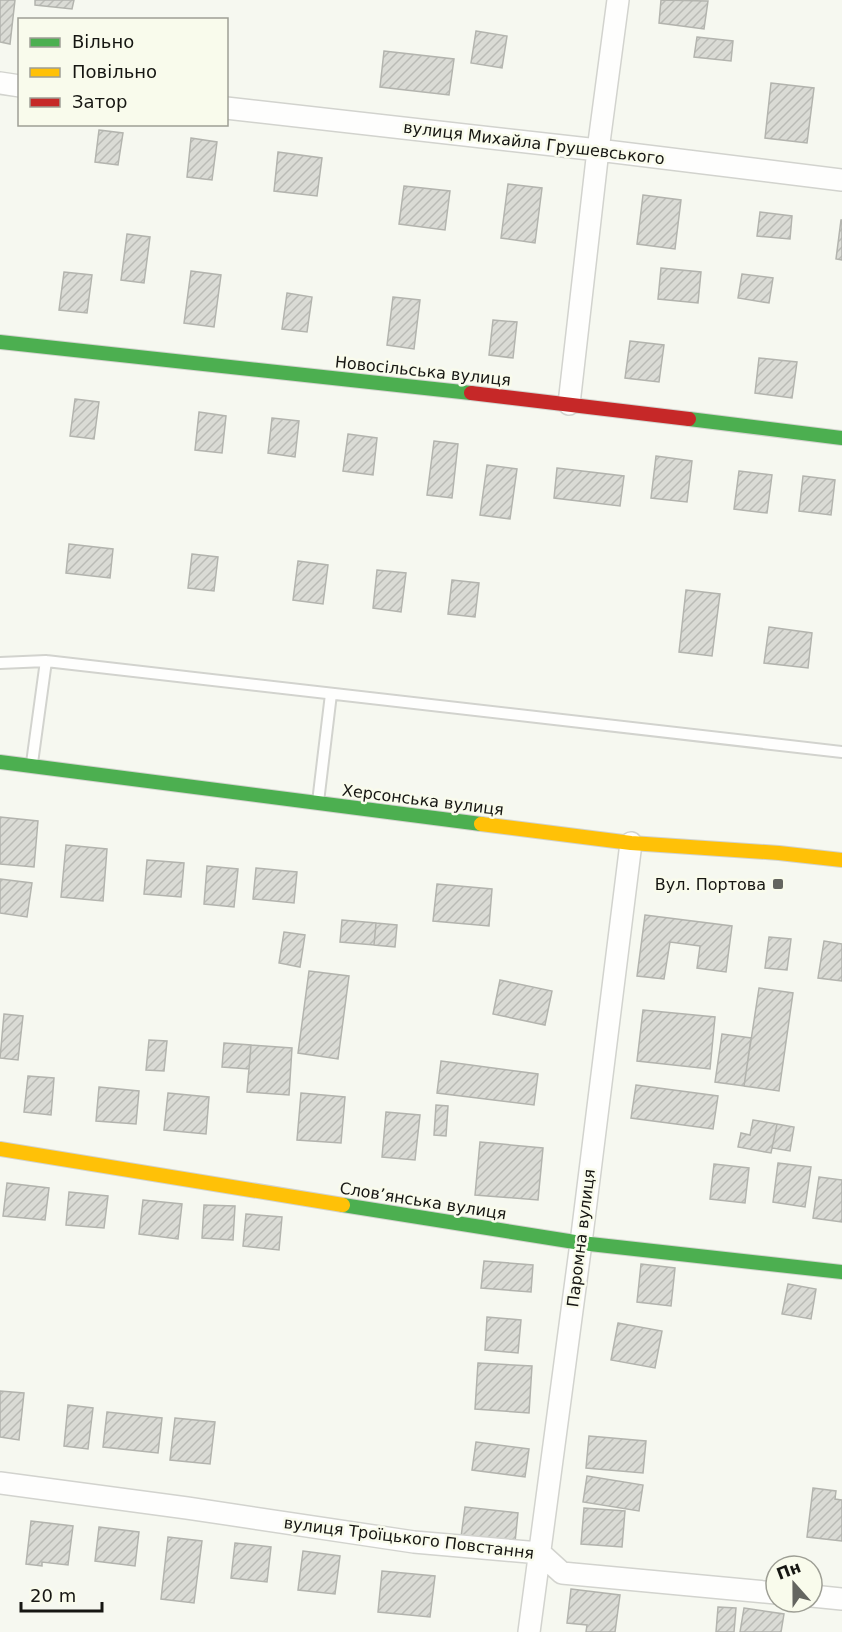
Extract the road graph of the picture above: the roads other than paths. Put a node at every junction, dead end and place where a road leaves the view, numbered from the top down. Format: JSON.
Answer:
{"nodes":[{"id":1,"x":618,"y":0,"type":"edge"},
{"id":2,"x":0,"y":83,"type":"edge"},
{"id":3,"x":18,"y":86,"type":"edge"},
{"id":4,"x":228,"y":108,"type":"edge"},
{"id":5,"x":598,"y":150,"type":"junction"},
{"id":6,"x":842,"y":180,"type":"edge"},
{"id":7,"x":0,"y":342,"type":"edge"},
{"id":8,"x":569,"y":404,"type":"junction"},
{"id":9,"x":842,"y":438,"type":"edge"},
{"id":10,"x":46,"y":661,"type":"junction"},
{"id":11,"x":0,"y":663,"type":"edge"},
{"id":12,"x":331,"y":694,"type":"junction"},
{"id":13,"x":842,"y":752,"type":"edge"},
{"id":14,"x":0,"y":762,"type":"edge"},
{"id":15,"x":32,"y":766,"type":"junction"},
{"id":16,"x":318,"y":803,"type":"junction"},
{"id":17,"x":631,"y":843,"type":"junction"},
{"id":18,"x":842,"y":860,"type":"edge"},
{"id":19,"x":0,"y":1149,"type":"edge"},
{"id":20,"x":581,"y":1243,"type":"junction"},
{"id":21,"x":842,"y":1272,"type":"edge"},
{"id":22,"x":0,"y":1483,"type":"edge"},
{"id":23,"x":540,"y":1553,"type":"junction"},
{"id":24,"x":764,"y":1592,"type":"edge"},
{"id":25,"x":824,"y":1597,"type":"edge"},
{"id":26,"x":842,"y":1599,"type":"edge"},
{"id":27,"x":529,"y":1632,"type":"edge"}],
"edges":[{"from":1,"to":5,"type":"street"},
{"from":2,"to":3,"type":"street"},
{"from":4,"to":5,"type":"street","name":"вулиця Михайла Грушевського"},
{"from":5,"to":6,"type":"street","name":"вулиця Михайла Грушевського"},
{"from":5,"to":8,"type":"street"},
{"from":7,"to":8,"type":"street","name":"Новосільська вулиця"},
{"from":8,"to":9,"type":"street","name":"Новосільська вулиця"},
{"from":10,"to":11,"type":"lane"},
{"from":10,"to":12,"type":"lane"},
{"from":10,"to":15,"type":"lane"},
{"from":12,"to":13,"type":"lane"},
{"from":12,"to":16,"type":"lane"},
{"from":14,"to":15,"type":"street","name":"Херсонська вулиця"},
{"from":15,"to":16,"type":"street","name":"Херсонська вулиця"},
{"from":16,"to":17,"type":"street","name":"Херсонська вулиця"},
{"from":17,"to":18,"type":"street","name":"Херсонська вулиця"},
{"from":17,"to":20,"type":"street","name":"Паромна вулиця"},
{"from":19,"to":20,"type":"street","name":"Словʼянська вулиця"},
{"from":20,"to":21,"type":"street","name":"Словʼянська вулиця"},
{"from":20,"to":23,"type":"street","name":"Паромна вулиця"},
{"from":22,"to":23,"type":"street","name":"вулиця Троїцького Повстання"},
{"from":23,"to":24,"type":"street","name":"вулиця Троїцького Повстання"},
{"from":23,"to":27,"type":"street","name":"Паромна вулиця"},
{"from":25,"to":26,"type":"street"}]}
